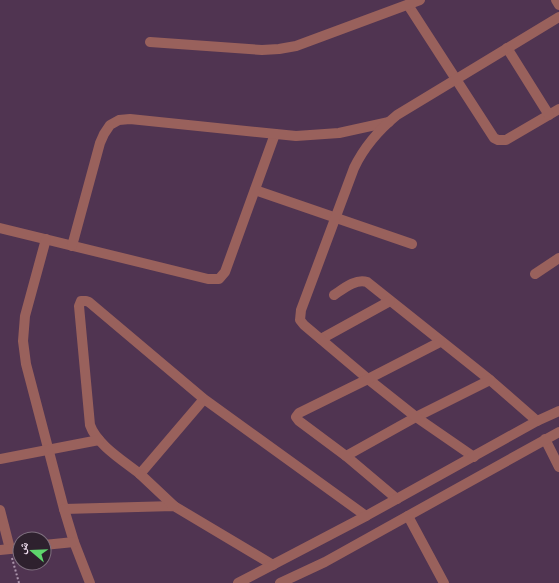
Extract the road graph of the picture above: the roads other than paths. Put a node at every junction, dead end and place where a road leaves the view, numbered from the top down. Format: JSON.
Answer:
{"nodes":[{"id":1,"x":420,"y":0,"type":"edge"},
{"id":2,"x":556,"y":0,"type":"edge"},
{"id":3,"x":408,"y":5,"type":"junction"},
{"id":4,"x":559,"y":5,"type":"edge"},
{"id":5,"x":559,"y":17,"type":"edge"},
{"id":6,"x":150,"y":42,"type":"dead end"},
{"id":7,"x":508,"y":48,"type":"junction"},
{"id":8,"x":455,"y":79,"type":"junction"},
{"id":9,"x":559,"y":109,"type":"edge"},
{"id":10,"x":549,"y":115,"type":"junction"},
{"id":11,"x":389,"y":122,"type":"junction"},
{"id":12,"x":275,"y":134,"type":"junction"},
{"id":13,"x":255,"y":190,"type":"junction"},
{"id":14,"x":335,"y":216,"type":"junction"},
{"id":15,"x":0,"y":228,"type":"edge"},
{"id":16,"x":46,"y":239,"type":"junction"},
{"id":17,"x":412,"y":244,"type":"dead end"},
{"id":18,"x":72,"y":246,"type":"junction"},
{"id":19,"x":559,"y":258,"type":"edge"},
{"id":20,"x":534,"y":274,"type":"dead end"},
{"id":21,"x":334,"y":295,"type":"dead end"},
{"id":22,"x":390,"y":301,"type":"junction"},
{"id":23,"x":321,"y":339,"type":"junction"},
{"id":24,"x":440,"y":342,"type":"junction"},
{"id":25,"x":368,"y":379,"type":"junction"},
{"id":26,"x":490,"y":380,"type":"junction"},
{"id":27,"x":204,"y":399,"type":"junction"},
{"id":28,"x":559,"y":411,"type":"edge"},
{"id":29,"x":416,"y":417,"type":"junction"},
{"id":30,"x":537,"y":421,"type":"junction"},
{"id":31,"x":559,"y":432,"type":"edge"},
{"id":32,"x":545,"y":439,"type":"junction"},
{"id":33,"x":99,"y":440,"type":"junction"},
{"id":34,"x":48,"y":450,"type":"junction"},
{"id":35,"x":346,"y":456,"type":"junction"},
{"id":36,"x":474,"y":457,"type":"junction"},
{"id":37,"x":0,"y":459,"type":"edge"},
{"id":38,"x":559,"y":467,"type":"edge"},
{"id":39,"x":140,"y":474,"type":"junction"},
{"id":40,"x":397,"y":499,"type":"junction"},
{"id":41,"x":174,"y":506,"type":"junction"},
{"id":42,"x":64,"y":509,"type":"junction"},
{"id":43,"x":0,"y":510,"type":"edge"},
{"id":44,"x":366,"y":516,"type":"junction"},
{"id":45,"x":408,"y":516,"type":"junction"},
{"id":46,"x":74,"y":542,"type":"junction"},
{"id":47,"x":52,"y":544,"type":"edge"},
{"id":48,"x":10,"y":549,"type":"edge"},
{"id":49,"x":273,"y":565,"type":"junction"},
{"id":50,"x":90,"y":583,"type":"edge"},
{"id":51,"x":238,"y":583,"type":"edge"},
{"id":52,"x":280,"y":583,"type":"edge"},
{"id":53,"x":444,"y":583,"type":"edge"}],
"edges":[{"from":1,"to":3,"type":"street"},
{"from":2,"to":4,"type":"street"},
{"from":3,"to":6,"type":"street"},
{"from":3,"to":8,"type":"street"},
{"from":5,"to":7,"type":"street"},
{"from":7,"to":8,"type":"street"},
{"from":7,"to":10,"type":"street"},
{"from":8,"to":10,"type":"street"},
{"from":8,"to":11,"type":"street"},
{"from":9,"to":10,"type":"street"},
{"from":11,"to":12,"type":"street"},
{"from":11,"to":14,"type":"street"},
{"from":12,"to":13,"type":"street"},
{"from":12,"to":18,"type":"street"},
{"from":13,"to":14,"type":"street"},
{"from":13,"to":18,"type":"street"},
{"from":14,"to":17,"type":"street"},
{"from":14,"to":23,"type":"street"},
{"from":15,"to":16,"type":"street"},
{"from":16,"to":18,"type":"street"},
{"from":16,"to":34,"type":"street"},
{"from":19,"to":20,"type":"street"},
{"from":21,"to":22,"type":"street"},
{"from":22,"to":23,"type":"street"},
{"from":22,"to":24,"type":"street"},
{"from":23,"to":25,"type":"street"},
{"from":24,"to":25,"type":"street"},
{"from":24,"to":26,"type":"street"},
{"from":25,"to":29,"type":"street"},
{"from":25,"to":35,"type":"street"},
{"from":26,"to":29,"type":"street"},
{"from":26,"to":30,"type":"street"},
{"from":27,"to":33,"type":"street"},
{"from":27,"to":39,"type":"street"},
{"from":27,"to":44,"type":"street"},
{"from":28,"to":30,"type":"street"},
{"from":29,"to":35,"type":"street"},
{"from":29,"to":36,"type":"street"},
{"from":30,"to":36,"type":"street"},
{"from":31,"to":32,"type":"street"},
{"from":32,"to":38,"type":"street"},
{"from":32,"to":45,"type":"street"},
{"from":33,"to":34,"type":"street"},
{"from":33,"to":39,"type":"street"},
{"from":34,"to":37,"type":"street"},
{"from":34,"to":42,"type":"street"},
{"from":35,"to":40,"type":"street"},
{"from":36,"to":40,"type":"street"},
{"from":39,"to":41,"type":"street"},
{"from":40,"to":44,"type":"street"},
{"from":41,"to":42,"type":"street"},
{"from":41,"to":49,"type":"street"},
{"from":42,"to":46,"type":"street"},
{"from":43,"to":48,"type":"street"},
{"from":44,"to":49,"type":"street"},
{"from":45,"to":52,"type":"street"},
{"from":45,"to":53,"type":"street"},
{"from":46,"to":47,"type":"street"},
{"from":46,"to":50,"type":"street"},
{"from":49,"to":51,"type":"street"}]}
